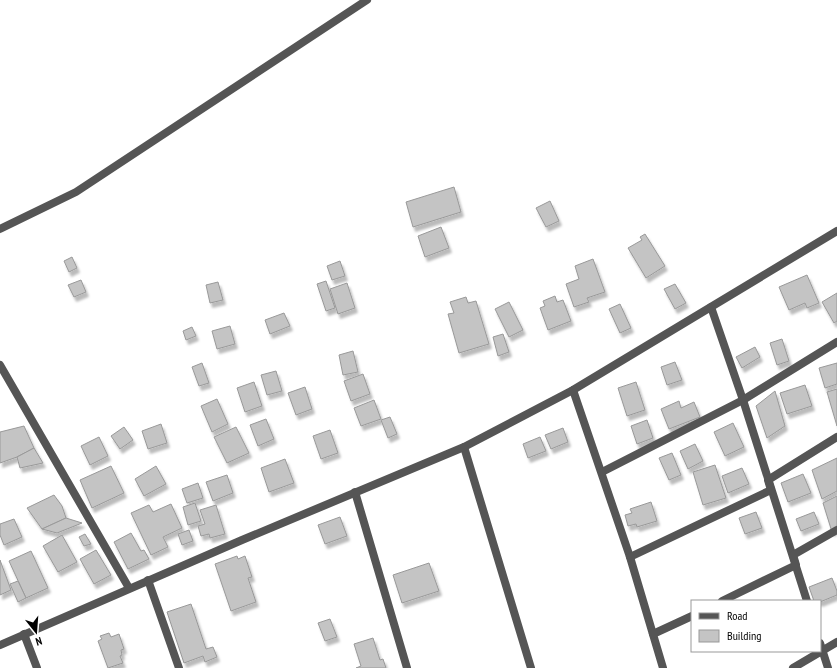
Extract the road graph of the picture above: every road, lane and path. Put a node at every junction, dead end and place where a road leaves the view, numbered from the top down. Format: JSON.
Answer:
{"nodes":[{"id":1,"x":367,"y":0,"type":"edge"},
{"id":2,"x":0,"y":229,"type":"edge"},
{"id":3,"x":837,"y":231,"type":"edge"},
{"id":4,"x":711,"y":307,"type":"junction"},
{"id":5,"x":837,"y":342,"type":"edge"},
{"id":6,"x":0,"y":365,"type":"edge"},
{"id":7,"x":573,"y":390,"type":"junction"},
{"id":8,"x":743,"y":400,"type":"junction"},
{"id":9,"x":837,"y":437,"type":"edge"},
{"id":10,"x":464,"y":447,"type":"junction"},
{"id":11,"x":602,"y":472,"type":"junction"},
{"id":12,"x":768,"y":480,"type":"junction"},
{"id":13,"x":771,"y":490,"type":"junction"},
{"id":14,"x":355,"y":492,"type":"junction"},
{"id":15,"x":837,"y":530,"type":"edge"},
{"id":16,"x":793,"y":556,"type":"junction"},
{"id":17,"x":630,"y":557,"type":"junction"},
{"id":18,"x":796,"y":565,"type":"junction"},
{"id":19,"x":148,"y":580,"type":"junction"},
{"id":20,"x":129,"y":588,"type":"junction"},
{"id":21,"x":724,"y":600,"type":"edge"},
{"id":22,"x":807,"y":600,"type":"edge"},
{"id":23,"x":691,"y":616,"type":"edge"},
{"id":24,"x":24,"y":634,"type":"junction"},
{"id":25,"x":653,"y":634,"type":"junction"},
{"id":26,"x":837,"y":642,"type":"edge"},
{"id":27,"x":0,"y":645,"type":"edge"},
{"id":28,"x":821,"y":647,"type":"edge"},
{"id":29,"x":814,"y":652,"type":"edge"},
{"id":30,"x":37,"y":668,"type":"edge"},
{"id":31,"x":179,"y":668,"type":"edge"},
{"id":32,"x":407,"y":668,"type":"edge"},
{"id":33,"x":531,"y":668,"type":"edge"},
{"id":34,"x":663,"y":668,"type":"edge"},
{"id":35,"x":793,"y":668,"type":"edge"},
{"id":36,"x":828,"y":668,"type":"edge"}],
"edges":[{"from":1,"to":2,"type":"street"},
{"from":3,"to":4,"type":"street"},
{"from":4,"to":7,"type":"street"},
{"from":4,"to":8,"type":"street"},
{"from":5,"to":8,"type":"street"},
{"from":6,"to":20,"type":"street"},
{"from":7,"to":10,"type":"street"},
{"from":7,"to":11,"type":"street"},
{"from":8,"to":11,"type":"street"},
{"from":8,"to":12,"type":"street"},
{"from":9,"to":12,"type":"street"},
{"from":10,"to":14,"type":"street"},
{"from":10,"to":33,"type":"street"},
{"from":11,"to":17,"type":"street"},
{"from":12,"to":13,"type":"street"},
{"from":13,"to":16,"type":"street"},
{"from":13,"to":17,"type":"street"},
{"from":14,"to":19,"type":"street"},
{"from":14,"to":32,"type":"street"},
{"from":15,"to":16,"type":"street"},
{"from":16,"to":18,"type":"street"},
{"from":17,"to":25,"type":"street"},
{"from":18,"to":21,"type":"street"},
{"from":18,"to":22,"type":"street"},
{"from":19,"to":20,"type":"street"},
{"from":19,"to":31,"type":"street"},
{"from":20,"to":24,"type":"street"},
{"from":23,"to":25,"type":"street"},
{"from":24,"to":27,"type":"street"},
{"from":24,"to":30,"type":"street"},
{"from":25,"to":34,"type":"street"},
{"from":26,"to":28,"type":"street"},
{"from":28,"to":36,"type":"street"},
{"from":29,"to":35,"type":"street"}]}
